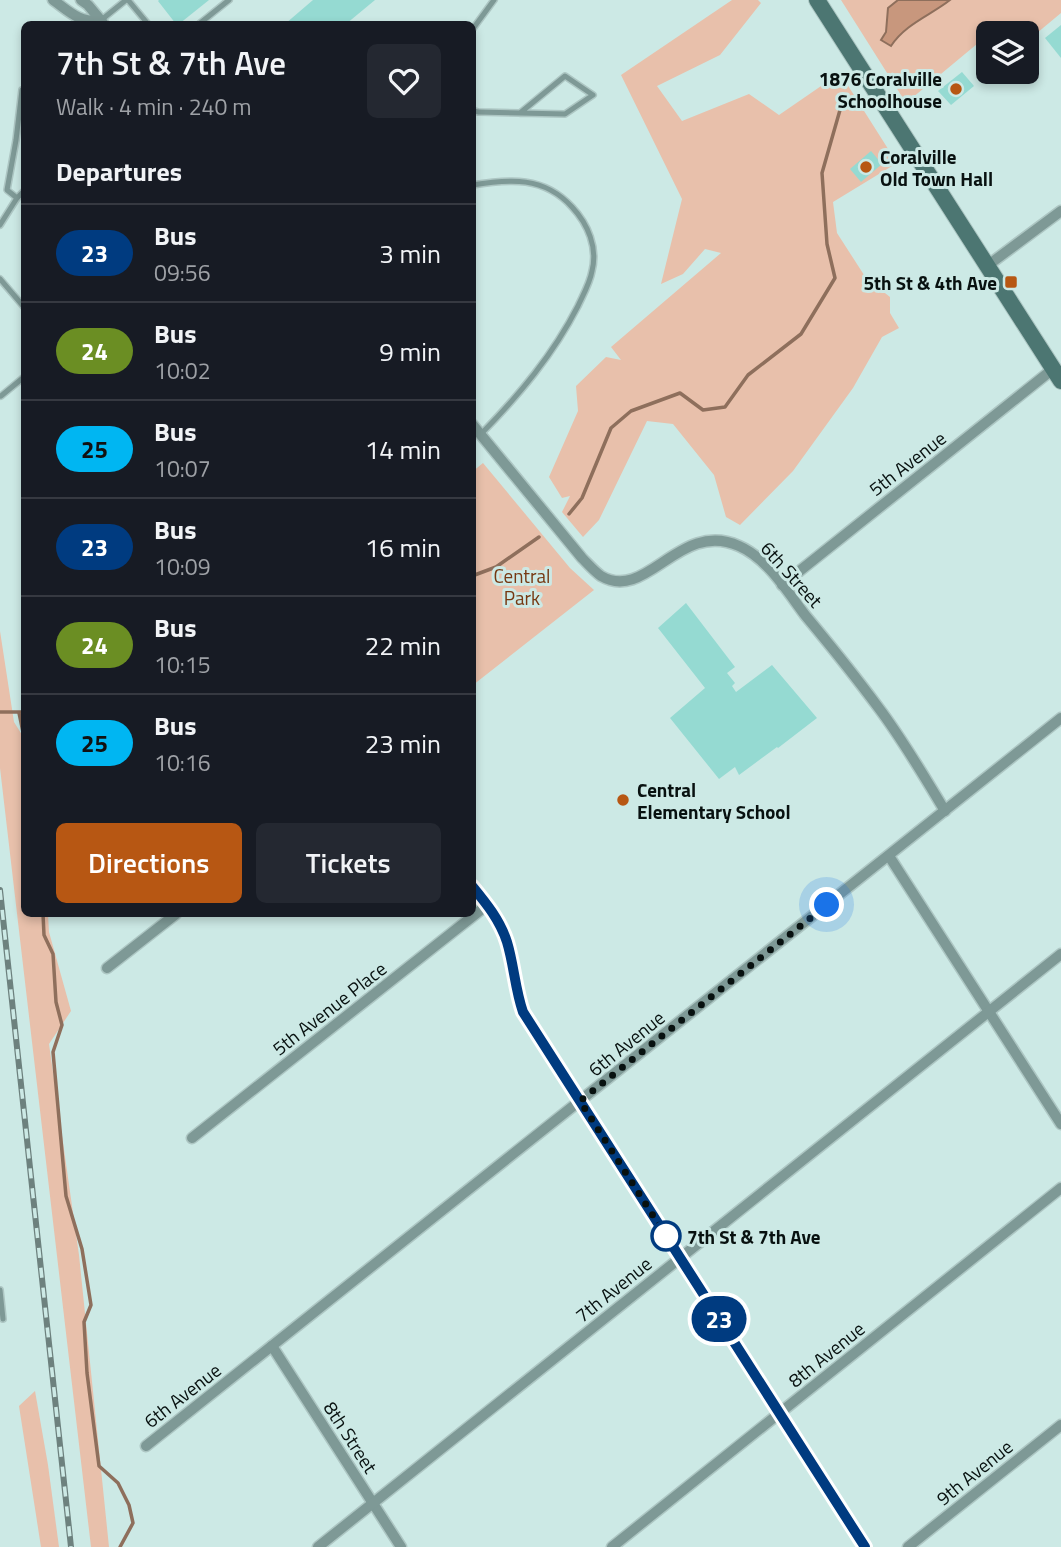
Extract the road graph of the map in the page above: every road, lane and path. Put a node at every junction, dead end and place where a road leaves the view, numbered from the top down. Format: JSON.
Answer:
{"nodes":[{"id":1,"x":52,"y":0,"type":"edge"},
{"id":2,"x":127,"y":0,"type":"edge"},
{"id":3,"x":229,"y":0,"type":"edge"},
{"id":4,"x":494,"y":0,"type":"edge"},
{"id":5,"x":817,"y":0,"type":"edge"},
{"id":6,"x":85,"y":2,"type":"edge"},
{"id":7,"x":86,"y":21,"type":"edge"},
{"id":8,"x":101,"y":21,"type":"edge"},
{"id":9,"x":105,"y":21,"type":"edge"},
{"id":10,"x":145,"y":21,"type":"edge"},
{"id":11,"x":203,"y":21,"type":"edge"},
{"id":12,"x":476,"y":25,"type":"edge"},
{"id":13,"x":21,"y":98,"type":"edge"},
{"id":14,"x":476,"y":110,"type":"edge"},
{"id":15,"x":520,"y":113,"type":"junction"},
{"id":16,"x":476,"y":184,"type":"edge"},
{"id":17,"x":21,"y":194,"type":"edge"},
{"id":18,"x":17,"y":198,"type":"junction"},
{"id":19,"x":1061,"y":211,"type":"edge"},
{"id":20,"x":0,"y":225,"type":"edge"},
{"id":21,"x":988,"y":266,"type":"junction"},
{"id":22,"x":0,"y":279,"type":"edge"},
{"id":23,"x":21,"y":304,"type":"edge"},
{"id":24,"x":1059,"y":377,"type":"edge"},
{"id":25,"x":21,"y":379,"type":"edge"},
{"id":26,"x":1,"y":396,"type":"edge"},
{"id":27,"x":476,"y":428,"type":"edge"},
{"id":28,"x":481,"y":434,"type":"junction"},
{"id":29,"x":782,"y":585,"type":"junction"},
{"id":30,"x":1061,"y":719,"type":"edge"},
{"id":31,"x":945,"y":811,"type":"junction"},
{"id":32,"x":889,"y":856,"type":"junction"},
{"id":33,"x":476,"y":891,"type":"edge"},
{"id":34,"x":487,"y":905,"type":"junction"},
{"id":35,"x":476,"y":914,"type":"edge"},
{"id":36,"x":172,"y":917,"type":"edge"},
{"id":37,"x":472,"y":917,"type":"edge"},
{"id":38,"x":1061,"y":954,"type":"edge"},
{"id":39,"x":107,"y":968,"type":"dead end"},
{"id":40,"x":989,"y":1011,"type":"junction"},
{"id":41,"x":580,"y":1101,"type":"junction"},
{"id":42,"x":1061,"y":1124,"type":"edge"},
{"id":43,"x":192,"y":1138,"type":"dead end"},
{"id":44,"x":1061,"y":1188,"type":"edge"},
{"id":45,"x":680,"y":1258,"type":"junction"},
{"id":46,"x":0,"y":1290,"type":"edge"},
{"id":47,"x":3,"y":1320,"type":"dead end"},
{"id":48,"x":272,"y":1346,"type":"junction"},
{"id":49,"x":780,"y":1413,"type":"junction"},
{"id":50,"x":1061,"y":1425,"type":"edge"},
{"id":51,"x":146,"y":1446,"type":"dead end"},
{"id":52,"x":373,"y":1504,"type":"junction"},
{"id":53,"x":318,"y":1547,"type":"edge"},
{"id":54,"x":401,"y":1547,"type":"edge"},
{"id":55,"x":612,"y":1547,"type":"edge"},
{"id":56,"x":865,"y":1547,"type":"edge"},
{"id":57,"x":908,"y":1547,"type":"edge"}],
"edges":[{"from":1,"to":7,"type":"street"},
{"from":2,"to":9,"type":"lane"},
{"from":2,"to":10,"type":"lane"},
{"from":3,"to":11,"type":"lane"},
{"from":4,"to":12,"type":"lane"},
{"from":5,"to":21,"type":"street"},
{"from":6,"to":8,"type":"street"},
{"from":13,"to":18,"type":"lane"},
{"from":14,"to":15,"type":"lane"},
{"from":15,"to":15,"type":"lane"},
{"from":16,"to":28,"type":"lane"},
{"from":17,"to":18,"type":"lane"},
{"from":18,"to":20,"type":"lane"},
{"from":19,"to":21,"type":"street"},
{"from":21,"to":24,"type":"street"},
{"from":22,"to":23,"type":"lane"},
{"from":24,"to":29,"type":"street","name":"5th Avenue"},
{"from":25,"to":26,"type":"lane"},
{"from":27,"to":28,"type":"street","name":"6th Street"},
{"from":28,"to":29,"type":"street","name":"6th Street"},
{"from":29,"to":31,"type":"street","name":"6th Street"},
{"from":30,"to":31,"type":"street","name":"6th Avenue"},
{"from":31,"to":32,"type":"street","name":"6th Avenue"},
{"from":32,"to":40,"type":"street"},
{"from":32,"to":41,"type":"street","name":"6th Avenue"},
{"from":33,"to":34,"type":"street"},
{"from":34,"to":35,"type":"street","name":"5th Avenue Place"},
{"from":34,"to":41,"type":"street"},
{"from":36,"to":39,"type":"street"},
{"from":37,"to":43,"type":"street","name":"5th Avenue Place"},
{"from":38,"to":40,"type":"street","name":"7th Avenue"},
{"from":40,"to":42,"type":"street"},
{"from":40,"to":45,"type":"street","name":"7th Avenue"},
{"from":41,"to":45,"type":"street"},
{"from":41,"to":48,"type":"street","name":"6th Avenue"},
{"from":44,"to":49,"type":"street","name":"8th Avenue"},
{"from":45,"to":49,"type":"street"},
{"from":45,"to":52,"type":"street","name":"7th Avenue"},
{"from":46,"to":47,"type":"lane"},
{"from":48,"to":51,"type":"street","name":"6th Avenue"},
{"from":48,"to":52,"type":"street","name":"8th Street"},
{"from":49,"to":55,"type":"street","name":"8th Avenue"},
{"from":49,"to":56,"type":"street"},
{"from":50,"to":57,"type":"street","name":"9th Avenue"},
{"from":52,"to":53,"type":"street","name":"7th Avenue"},
{"from":52,"to":54,"type":"street","name":"8th Street"}]}
